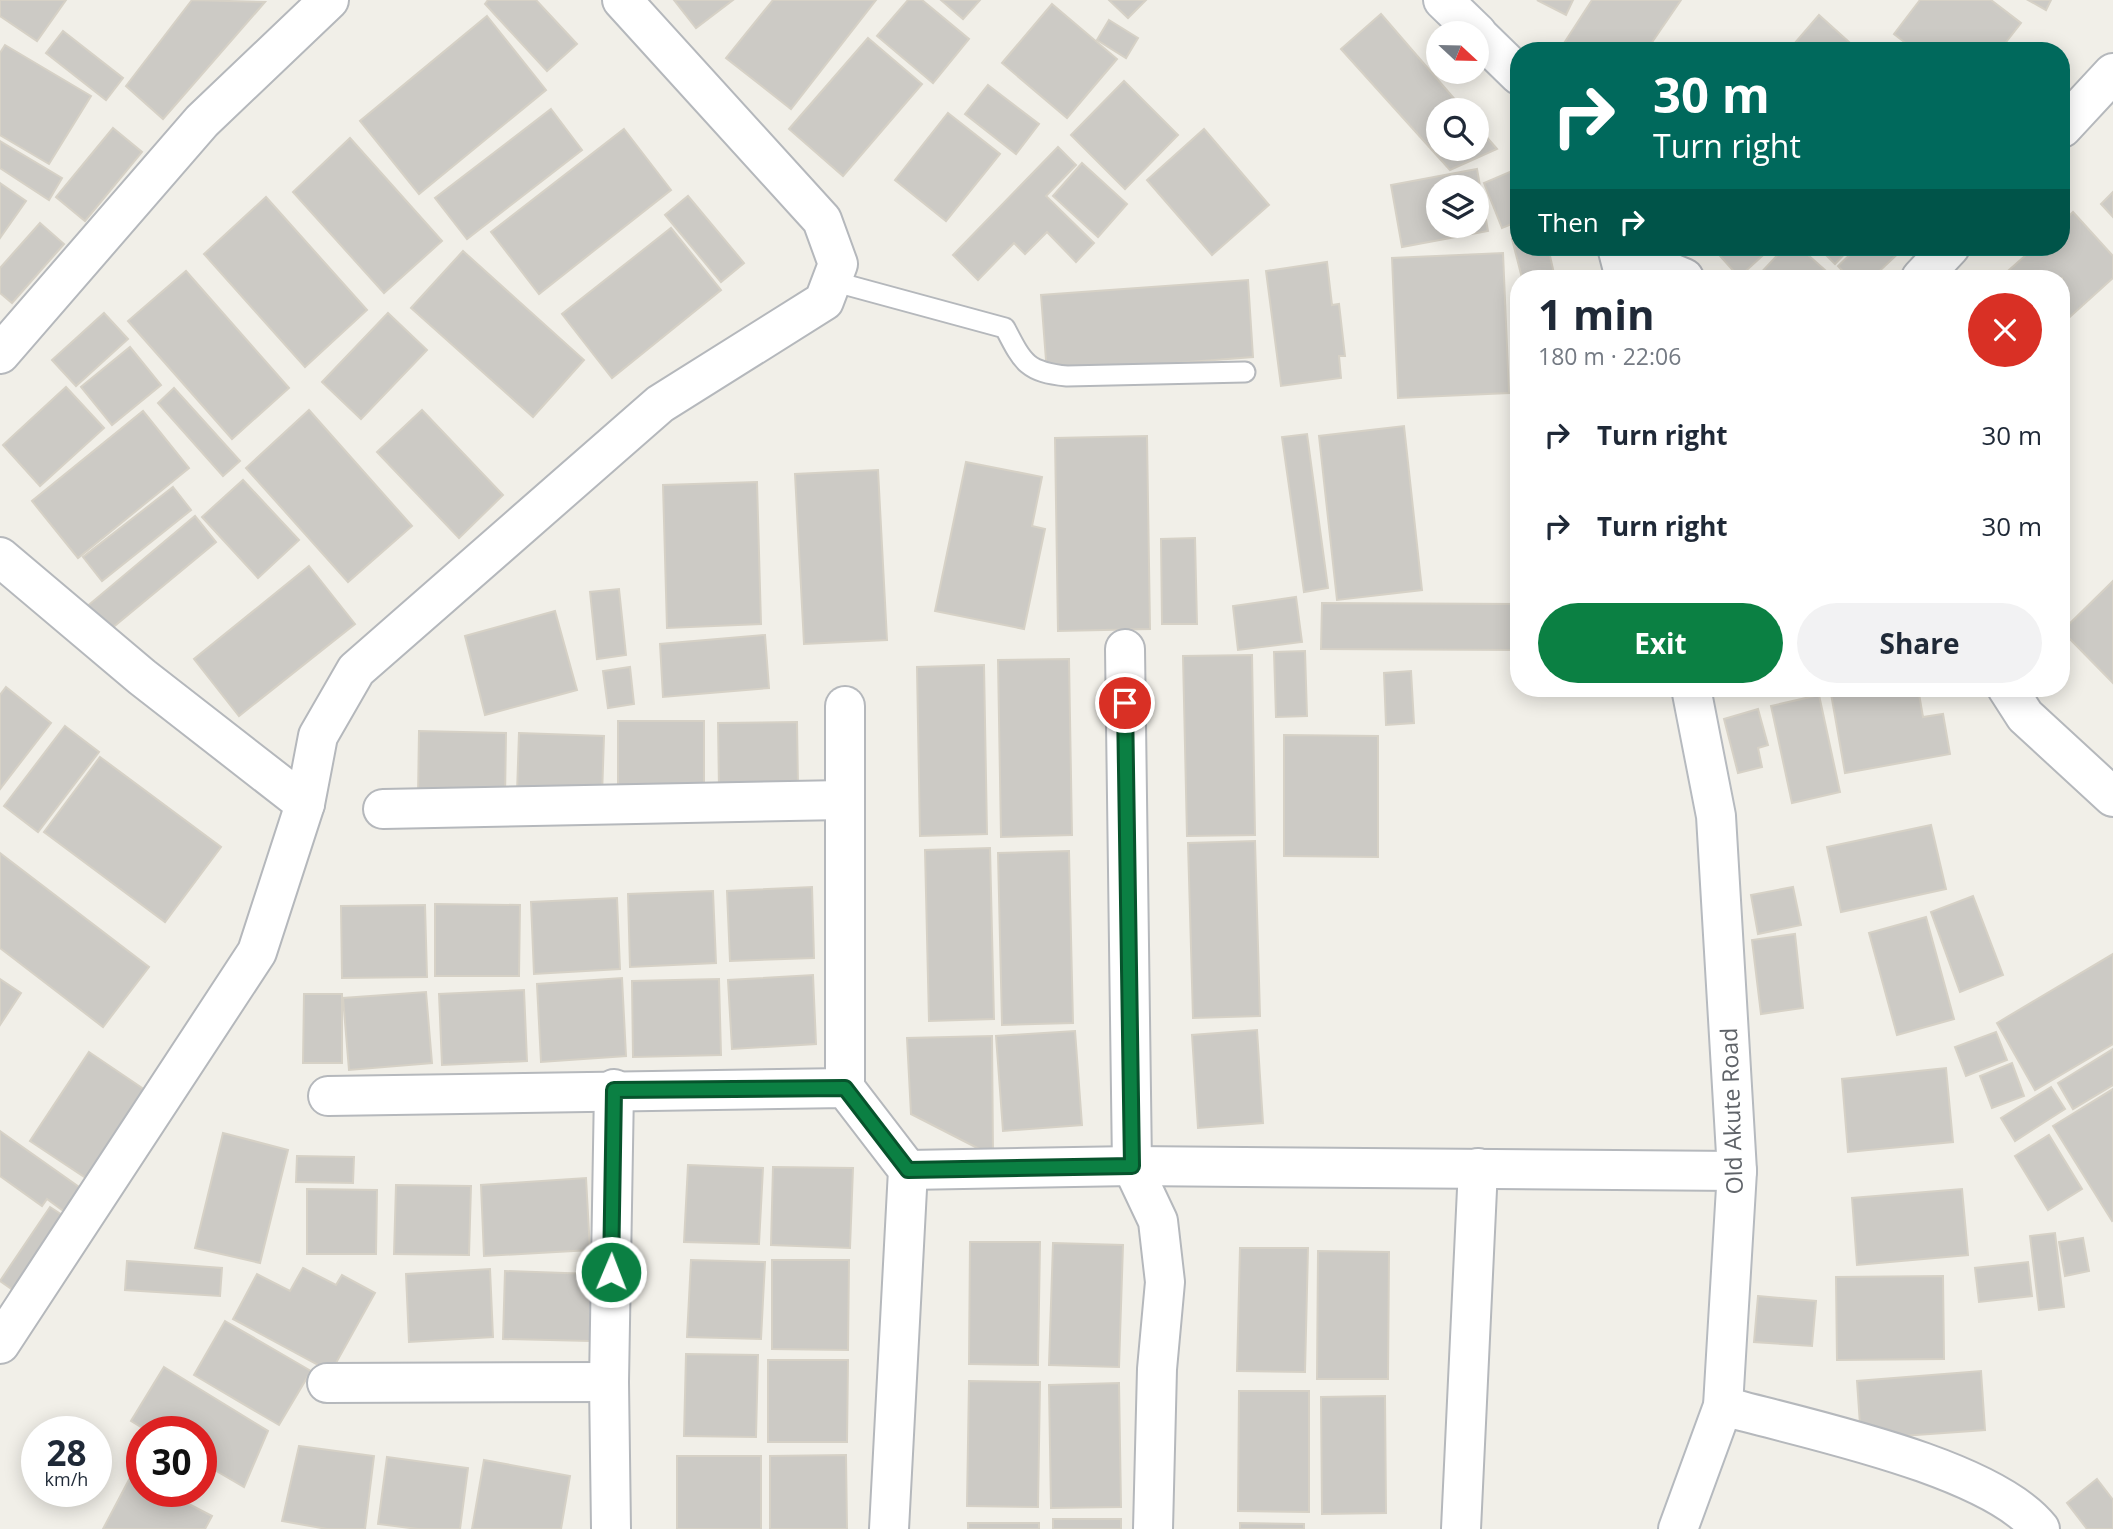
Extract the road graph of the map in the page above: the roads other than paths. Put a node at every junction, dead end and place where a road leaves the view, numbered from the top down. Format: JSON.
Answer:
{"nodes":[{"id":1,"x":329,"y":0,"type":"edge"},
{"id":2,"x":622,"y":0,"type":"edge"},
{"id":3,"x":1443,"y":0,"type":"edge"},
{"id":4,"x":1465,"y":21,"type":"edge"},
{"id":5,"x":1489,"y":45,"type":"edge"},
{"id":6,"x":1510,"y":66,"type":"edge"},
{"id":7,"x":2113,"y":73,"type":"edge"},
{"id":8,"x":2070,"y":119,"type":"edge"},
{"id":9,"x":1942,"y":256,"type":"edge"},
{"id":10,"x":1621,"y":259,"type":"edge"},
{"id":11,"x":1657,"y":270,"type":"edge"},
{"id":12,"x":1928,"y":270,"type":"edge"},
{"id":13,"x":832,"y":281,"type":"junction"},
{"id":14,"x":0,"y":354,"type":"edge"},
{"id":15,"x":1245,"y":372,"type":"dead end"},
{"id":16,"x":0,"y":557,"type":"edge"},
{"id":17,"x":1125,"y":649,"type":"dead end"},
{"id":18,"x":1693,"y":697,"type":"edge"},
{"id":19,"x":2013,"y":697,"type":"edge"},
{"id":20,"x":845,"y":706,"type":"dead end"},
{"id":21,"x":2113,"y":797,"type":"edge"},
{"id":22,"x":844,"y":800,"type":"junction"},
{"id":23,"x":305,"y":804,"type":"junction"},
{"id":24,"x":383,"y":809,"type":"dead end"},
{"id":25,"x":845,"y":1088,"type":"junction"},
{"id":26,"x":614,"y":1090,"type":"junction"},
{"id":27,"x":328,"y":1096,"type":"dead end"},
{"id":28,"x":1132,"y":1166,"type":"junction"},
{"id":29,"x":1478,"y":1168,"type":"junction"},
{"id":30,"x":908,"y":1170,"type":"junction"},
{"id":31,"x":1737,"y":1171,"type":"junction"},
{"id":32,"x":0,"y":1344,"type":"edge"},
{"id":33,"x":609,"y":1382,"type":"junction"},
{"id":34,"x":327,"y":1383,"type":"dead end"},
{"id":35,"x":1723,"y":1406,"type":"junction"},
{"id":36,"x":611,"y":1529,"type":"edge"},
{"id":37,"x":889,"y":1529,"type":"edge"},
{"id":38,"x":1153,"y":1529,"type":"edge"},
{"id":39,"x":1461,"y":1529,"type":"edge"},
{"id":40,"x":1678,"y":1529,"type":"edge"},
{"id":41,"x":2039,"y":1529,"type":"edge"}],
"edges":[{"from":1,"to":14,"type":"street"},
{"from":2,"to":13,"type":"street"},
{"from":3,"to":4,"type":"street"},
{"from":5,"to":6,"type":"street"},
{"from":7,"to":8,"type":"street"},
{"from":9,"to":12,"type":"street"},
{"from":10,"to":11,"type":"street"},
{"from":13,"to":15,"type":"lane"},
{"from":13,"to":23,"type":"street"},
{"from":16,"to":23,"type":"street"},
{"from":17,"to":28,"type":"street"},
{"from":18,"to":31,"type":"street","name":"Old Akute Road"},
{"from":19,"to":21,"type":"street"},
{"from":20,"to":22,"type":"street"},
{"from":22,"to":24,"type":"street"},
{"from":22,"to":25,"type":"street"},
{"from":23,"to":32,"type":"street"},
{"from":25,"to":26,"type":"street"},
{"from":25,"to":30,"type":"street"},
{"from":26,"to":27,"type":"street"},
{"from":26,"to":33,"type":"street"},
{"from":28,"to":29,"type":"street"},
{"from":28,"to":30,"type":"street"},
{"from":28,"to":38,"type":"street"},
{"from":29,"to":31,"type":"street"},
{"from":29,"to":39,"type":"street"},
{"from":30,"to":37,"type":"street"},
{"from":31,"to":35,"type":"street","name":"Old Akute Road"},
{"from":33,"to":34,"type":"street"},
{"from":33,"to":36,"type":"street"},
{"from":35,"to":40,"type":"street","name":"Old Akute Road"},
{"from":35,"to":41,"type":"street"}]}
